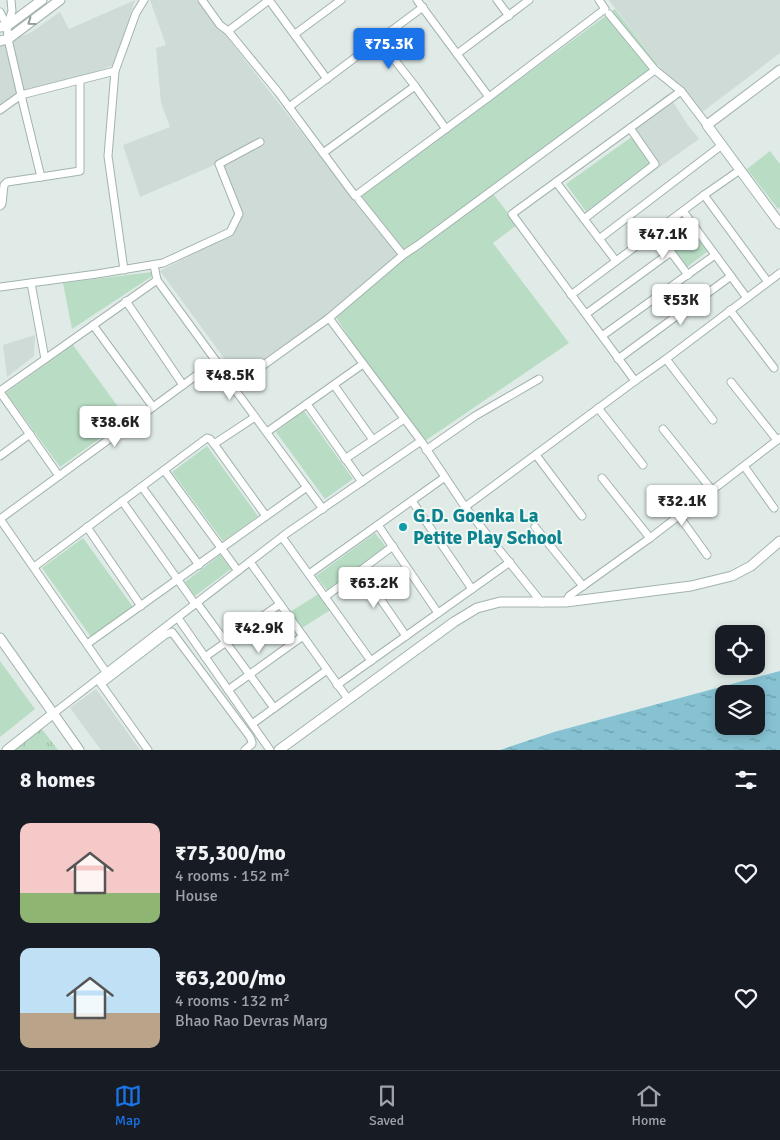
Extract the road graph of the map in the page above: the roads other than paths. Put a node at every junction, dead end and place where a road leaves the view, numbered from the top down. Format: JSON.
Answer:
{"nodes":[{"id":1,"x":11,"y":0,"type":"edge"},
{"id":2,"x":42,"y":0,"type":"edge"},
{"id":3,"x":60,"y":0,"type":"edge"},
{"id":4,"x":144,"y":0,"type":"edge"},
{"id":5,"x":202,"y":0,"type":"edge"},
{"id":6,"x":269,"y":0,"type":"edge"},
{"id":7,"x":341,"y":0,"type":"edge"},
{"id":8,"x":418,"y":0,"type":"edge"},
{"id":9,"x":497,"y":0,"type":"edge"},
{"id":10,"x":529,"y":0,"type":"edge"},
{"id":11,"x":599,"y":0,"type":"edge"},
{"id":12,"x":423,"y":7,"type":"junction"},
{"id":13,"x":0,"y":12,"type":"edge"},
{"id":14,"x":610,"y":14,"type":"dead end"},
{"id":15,"x":509,"y":16,"type":"junction"},
{"id":16,"x":3,"y":26,"type":"edge"},
{"id":17,"x":228,"y":30,"type":"junction"},
{"id":18,"x":295,"y":34,"type":"junction"},
{"id":19,"x":4,"y":40,"type":"edge"},
{"id":20,"x":379,"y":40,"type":"junction"},
{"id":21,"x":458,"y":54,"type":"junction"},
{"id":22,"x":655,"y":70,"type":"junction"},
{"id":23,"x":780,"y":70,"type":"edge"},
{"id":24,"x":115,"y":71,"type":"junction"},
{"id":25,"x":327,"y":79,"type":"junction"},
{"id":26,"x":80,"y":80,"type":"junction"},
{"id":27,"x":415,"y":86,"type":"junction"},
{"id":28,"x":681,"y":91,"type":"junction"},
{"id":29,"x":21,"y":96,"type":"junction"},
{"id":30,"x":489,"y":97,"type":"junction"},
{"id":31,"x":289,"y":107,"type":"junction"},
{"id":32,"x":0,"y":110,"type":"edge"},
{"id":33,"x":707,"y":125,"type":"junction"},
{"id":34,"x":630,"y":128,"type":"junction"},
{"id":35,"x":446,"y":129,"type":"junction"},
{"id":36,"x":260,"y":142,"type":"dead end"},
{"id":37,"x":722,"y":145,"type":"junction"},
{"id":38,"x":323,"y":153,"type":"junction"},
{"id":39,"x":740,"y":170,"type":"junction"},
{"id":40,"x":41,"y":177,"type":"junction"},
{"id":41,"x":556,"y":182,"type":"junction"},
{"id":42,"x":704,"y":195,"type":"junction"},
{"id":43,"x":358,"y":200,"type":"dead end"},
{"id":44,"x":0,"y":206,"type":"edge"},
{"id":45,"x":683,"y":211,"type":"junction"},
{"id":46,"x":584,"y":219,"type":"junction"},
{"id":47,"x":780,"y":224,"type":"edge"},
{"id":48,"x":656,"y":232,"type":"junction"},
{"id":49,"x":599,"y":239,"type":"junction"},
{"id":50,"x":671,"y":252,"type":"junction"},
{"id":51,"x":403,"y":255,"type":"junction"},
{"id":52,"x":715,"y":255,"type":"junction"},
{"id":53,"x":616,"y":262,"type":"junction"},
{"id":54,"x":154,"y":265,"type":"junction"},
{"id":55,"x":124,"y":270,"type":"junction"},
{"id":56,"x":780,"y":273,"type":"edge"},
{"id":57,"x":688,"y":275,"type":"junction"},
{"id":58,"x":731,"y":276,"type":"junction"},
{"id":59,"x":157,"y":280,"type":"junction"},
{"id":60,"x":768,"y":282,"type":"junction"},
{"id":61,"x":31,"y":283,"type":"junction"},
{"id":62,"x":0,"y":287,"type":"edge"},
{"id":63,"x":571,"y":295,"type":"junction"},
{"id":64,"x":747,"y":298,"type":"junction"},
{"id":65,"x":126,"y":302,"type":"junction"},
{"id":66,"x":730,"y":310,"type":"junction"},
{"id":67,"x":586,"y":314,"type":"junction"},
{"id":68,"x":329,"y":318,"type":"junction"},
{"id":69,"x":93,"y":325,"type":"junction"},
{"id":70,"x":602,"y":336,"type":"junction"},
{"id":71,"x":45,"y":359,"type":"junction"},
{"id":72,"x":618,"y":359,"type":"junction"},
{"id":73,"x":666,"y":359,"type":"junction"},
{"id":74,"x":216,"y":361,"type":"junction"},
{"id":75,"x":363,"y":364,"type":"junction"},
{"id":76,"x":774,"y":368,"type":"dead end"},
{"id":77,"x":539,"y":379,"type":"dead end"},
{"id":78,"x":635,"y":381,"type":"junction"},
{"id":79,"x":731,"y":382,"type":"dead end"},
{"id":80,"x":183,"y":385,"type":"junction"},
{"id":81,"x":334,"y":385,"type":"junction"},
{"id":82,"x":233,"y":387,"type":"junction"},
{"id":83,"x":0,"y":391,"type":"edge"},
{"id":84,"x":307,"y":404,"type":"junction"},
{"id":85,"x":153,"y":407,"type":"junction"},
{"id":86,"x":598,"y":408,"type":"junction"},
{"id":87,"x":256,"y":417,"type":"junction"},
{"id":88,"x":404,"y":419,"type":"junction"},
{"id":89,"x":713,"y":420,"type":"dead end"},
{"id":90,"x":663,"y":429,"type":"dead end"},
{"id":91,"x":267,"y":432,"type":"junction"},
{"id":92,"x":30,"y":434,"type":"junction"},
{"id":93,"x":779,"y":439,"type":"edge"},
{"id":94,"x":373,"y":440,"type":"junction"},
{"id":95,"x":421,"y":441,"type":"junction"},
{"id":96,"x":214,"y":444,"type":"junction"},
{"id":97,"x":426,"y":450,"type":"junction"},
{"id":98,"x":536,"y":455,"type":"junction"},
{"id":99,"x":0,"y":456,"type":"edge"},
{"id":100,"x":345,"y":459,"type":"junction"},
{"id":101,"x":643,"y":465,"type":"dead end"},
{"id":102,"x":744,"y":466,"type":"junction"},
{"id":103,"x":164,"y":470,"type":"junction"},
{"id":104,"x":59,"y":476,"type":"junction"},
{"id":105,"x":445,"y":478,"type":"junction"},
{"id":106,"x":602,"y":478,"type":"dead end"},
{"id":107,"x":362,"y":482,"type":"junction"},
{"id":108,"x":142,"y":487,"type":"junction"},
{"id":109,"x":307,"y":487,"type":"junction"},
{"id":110,"x":712,"y":490,"type":"junction"},
{"id":111,"x":122,"y":501,"type":"junction"},
{"id":112,"x":412,"y":501,"type":"junction"},
{"id":113,"x":465,"y":506,"type":"junction"},
{"id":114,"x":774,"y":508,"type":"dead end"},
{"id":115,"x":323,"y":509,"type":"junction"},
{"id":116,"x":266,"y":516,"type":"junction"},
{"id":117,"x":582,"y":516,"type":"dead end"},
{"id":118,"x":679,"y":516,"type":"junction"},
{"id":119,"x":0,"y":519,"type":"edge"},
{"id":120,"x":378,"y":525,"type":"junction"},
{"id":121,"x":88,"y":527,"type":"junction"},
{"id":122,"x":536,"y":527,"type":"dead end"},
{"id":123,"x":282,"y":537,"type":"junction"},
{"id":124,"x":650,"y":538,"type":"junction"},
{"id":125,"x":780,"y":541,"type":"edge"},
{"id":126,"x":394,"y":546,"type":"junction"},
{"id":127,"x":222,"y":548,"type":"junction"},
{"id":128,"x":707,"y":555,"type":"dead end"},
{"id":129,"x":250,"y":562,"type":"junction"},
{"id":130,"x":510,"y":562,"type":"junction"},
{"id":131,"x":199,"y":565,"type":"junction"},
{"id":132,"x":34,"y":567,"type":"junction"},
{"id":133,"x":360,"y":570,"type":"junction"},
{"id":134,"x":238,"y":571,"type":"junction"},
{"id":135,"x":309,"y":574,"type":"junction"},
{"id":136,"x":178,"y":580,"type":"junction"},
{"id":137,"x":583,"y":586,"type":"junction"},
{"id":138,"x":472,"y":589,"type":"junction"},
{"id":139,"x":325,"y":597,"type":"junction"},
{"id":140,"x":566,"y":602,"type":"junction"},
{"id":141,"x":542,"y":603,"type":"junction"},
{"id":142,"x":196,"y":604,"type":"junction"},
{"id":143,"x":280,"y":604,"type":"junction"},
{"id":144,"x":141,"y":606,"type":"junction"},
{"id":145,"x":438,"y":613,"type":"junction"},
{"id":146,"x":178,"y":618,"type":"junction"},
{"id":147,"x":303,"y":636,"type":"junction"},
{"id":148,"x":406,"y":636,"type":"junction"},
{"id":149,"x":0,"y":638,"type":"edge"},
{"id":150,"x":226,"y":642,"type":"junction"},
{"id":151,"x":87,"y":644,"type":"junction"},
{"id":152,"x":205,"y":657,"type":"junction"},
{"id":153,"x":371,"y":660,"type":"junction"},
{"id":154,"x":327,"y":670,"type":"junction"},
{"id":155,"x":106,"y":672,"type":"junction"},
{"id":156,"x":249,"y":675,"type":"junction"},
{"id":157,"x":99,"y":681,"type":"junction"},
{"id":158,"x":338,"y":684,"type":"junction"},
{"id":159,"x":228,"y":690,"type":"junction"},
{"id":160,"x":348,"y":699,"type":"junction"},
{"id":161,"x":274,"y":708,"type":"junction"},
{"id":162,"x":54,"y":713,"type":"junction"},
{"id":163,"x":252,"y":724,"type":"junction"},
{"id":164,"x":7,"y":750,"type":"edge"},
{"id":165,"x":79,"y":750,"type":"edge"},
{"id":166,"x":148,"y":750,"type":"edge"},
{"id":167,"x":245,"y":750,"type":"edge"},
{"id":168,"x":270,"y":750,"type":"edge"},
{"id":169,"x":279,"y":750,"type":"edge"}],
"edges":[{"from":1,"to":16,"type":"street"},
{"from":2,"to":16,"type":"street"},
{"from":3,"to":19,"type":"street","one_way":true},
{"from":4,"to":24,"type":"street"},
{"from":5,"to":17,"type":"street"},
{"from":6,"to":17,"type":"street"},
{"from":6,"to":18,"type":"street"},
{"from":7,"to":18,"type":"street"},
{"from":8,"to":12,"type":"street"},
{"from":9,"to":15,"type":"street"},
{"from":10,"to":15,"type":"street"},
{"from":11,"to":30,"type":"street"},
{"from":12,"to":20,"type":"street"},
{"from":12,"to":21,"type":"street"},
{"from":13,"to":16,"type":"street"},
{"from":14,"to":22,"type":"street"},
{"from":15,"to":21,"type":"street"},
{"from":16,"to":19,"type":"street"},
{"from":17,"to":31,"type":"street"},
{"from":18,"to":25,"type":"street"},
{"from":19,"to":29,"type":"street"},
{"from":20,"to":25,"type":"street"},
{"from":20,"to":27,"type":"street"},
{"from":21,"to":30,"type":"street"},
{"from":22,"to":28,"type":"street"},
{"from":22,"to":51,"type":"street"},
{"from":23,"to":33,"type":"street"},
{"from":24,"to":26,"type":"street"},
{"from":24,"to":55,"type":"street"},
{"from":25,"to":31,"type":"street"},
{"from":26,"to":29,"type":"street"},
{"from":26,"to":40,"type":"street"},
{"from":27,"to":35,"type":"street"},
{"from":27,"to":38,"type":"street"},
{"from":28,"to":33,"type":"street"},
{"from":28,"to":34,"type":"street"},
{"from":29,"to":32,"type":"street"},
{"from":29,"to":40,"type":"street"},
{"from":30,"to":35,"type":"street"},
{"from":31,"to":38,"type":"street"},
{"from":33,"to":37,"type":"street"},
{"from":34,"to":41,"type":"street"},
{"from":34,"to":46,"type":"street"},
{"from":35,"to":38,"type":"street"},
{"from":36,"to":54,"type":"street"},
{"from":37,"to":39,"type":"street"},
{"from":37,"to":49,"type":"street"},
{"from":39,"to":42,"type":"street"},
{"from":39,"to":47,"type":"street"},
{"from":40,"to":44,"type":"street"},
{"from":41,"to":46,"type":"street"},
{"from":41,"to":63,"type":"street"},
{"from":42,"to":45,"type":"street"},
{"from":42,"to":60,"type":"street"},
{"from":43,"to":51,"type":"street"},
{"from":45,"to":48,"type":"street"},
{"from":45,"to":52,"type":"street"},
{"from":46,"to":49,"type":"street"},
{"from":48,"to":50,"type":"street"},
{"from":48,"to":53,"type":"street"},
{"from":49,"to":53,"type":"street"},
{"from":50,"to":57,"type":"street"},
{"from":50,"to":67,"type":"street"},
{"from":51,"to":68,"type":"street"},
{"from":52,"to":57,"type":"street"},
{"from":52,"to":58,"type":"street"},
{"from":53,"to":63,"type":"street"},
{"from":54,"to":55,"type":"street"},
{"from":54,"to":59,"type":"street"},
{"from":55,"to":61,"type":"street"},
{"from":56,"to":60,"type":"street"},
{"from":57,"to":70,"type":"street"},
{"from":58,"to":64,"type":"street"},
{"from":58,"to":72,"type":"street"},
{"from":59,"to":65,"type":"street"},
{"from":59,"to":74,"type":"street"},
{"from":60,"to":64,"type":"street"},
{"from":61,"to":62,"type":"street"},
{"from":61,"to":71,"type":"street"},
{"from":63,"to":67,"type":"street"},
{"from":64,"to":66,"type":"street"},
{"from":65,"to":69,"type":"street"},
{"from":65,"to":80,"type":"street"},
{"from":66,"to":73,"type":"street"},
{"from":66,"to":76,"type":"street"},
{"from":67,"to":70,"type":"street"},
{"from":68,"to":75,"type":"street"},
{"from":68,"to":82,"type":"street"},
{"from":69,"to":71,"type":"street"},
{"from":69,"to":85,"type":"street"},
{"from":70,"to":72,"type":"street"},
{"from":71,"to":83,"type":"street"},
{"from":72,"to":78,"type":"street"},
{"from":73,"to":78,"type":"street"},
{"from":73,"to":89,"type":"street"},
{"from":74,"to":80,"type":"street"},
{"from":74,"to":82,"type":"street"},
{"from":75,"to":81,"type":"street"},
{"from":75,"to":88,"type":"street"},
{"from":77,"to":97,"type":"street"},
{"from":78,"to":86,"type":"street"},
{"from":79,"to":93,"type":"street"},
{"from":80,"to":85,"type":"street"},
{"from":81,"to":84,"type":"street"},
{"from":81,"to":94,"type":"street"},
{"from":82,"to":87,"type":"street"},
{"from":83,"to":92,"type":"street"},
{"from":84,"to":91,"type":"street"},
{"from":84,"to":100,"type":"street"},
{"from":85,"to":104,"type":"street"},
{"from":86,"to":98,"type":"street"},
{"from":86,"to":101,"type":"street"},
{"from":87,"to":91,"type":"street"},
{"from":87,"to":96,"type":"street"},
{"from":88,"to":94,"type":"street"},
{"from":88,"to":95,"type":"street"},
{"from":90,"to":110,"type":"street"},
{"from":91,"to":109,"type":"street"},
{"from":92,"to":99,"type":"street"},
{"from":92,"to":104,"type":"street"},
{"from":93,"to":102,"type":"street"},
{"from":94,"to":100,"type":"street"},
{"from":95,"to":97,"type":"street"},
{"from":95,"to":107,"type":"street"},
{"from":96,"to":103,"type":"street"},
{"from":96,"to":116,"type":"street"},
{"from":97,"to":105,"type":"street"},
{"from":98,"to":113,"type":"street"},
{"from":98,"to":117,"type":"street"},
{"from":100,"to":107,"type":"street"},
{"from":102,"to":110,"type":"street"},
{"from":102,"to":114,"type":"street"},
{"from":103,"to":108,"type":"street"},
{"from":103,"to":127,"type":"street"},
{"from":104,"to":119,"type":"street"},
{"from":105,"to":112,"type":"street"},
{"from":105,"to":113,"type":"street"},
{"from":106,"to":124,"type":"street"},
{"from":107,"to":115,"type":"street"},
{"from":108,"to":111,"type":"street"},
{"from":108,"to":131,"type":"street"},
{"from":109,"to":115,"type":"street"},
{"from":109,"to":116,"type":"street"},
{"from":110,"to":118,"type":"street"},
{"from":111,"to":121,"type":"street"},
{"from":111,"to":136,"type":"street"},
{"from":112,"to":120,"type":"street"},
{"from":112,"to":138,"type":"street"},
{"from":113,"to":130,"type":"street"},
{"from":115,"to":123,"type":"street"},
{"from":116,"to":127,"type":"street"},
{"from":118,"to":124,"type":"street"},
{"from":118,"to":128,"type":"street"},
{"from":119,"to":132,"type":"street"},
{"from":120,"to":126,"type":"street"},
{"from":120,"to":135,"type":"street"},
{"from":121,"to":132,"type":"street"},
{"from":121,"to":144,"type":"street"},
{"from":122,"to":137,"type":"street"},
{"from":123,"to":129,"type":"street"},
{"from":123,"to":135,"type":"street"},
{"from":124,"to":137,"type":"street"},
{"from":125,"to":140,"type":"street"},
{"from":126,"to":133,"type":"street"},
{"from":126,"to":145,"type":"street"},
{"from":127,"to":131,"type":"street"},
{"from":127,"to":134,"type":"street"},
{"from":129,"to":134,"type":"street"},
{"from":129,"to":143,"type":"street"},
{"from":130,"to":138,"type":"street"},
{"from":130,"to":141,"type":"street"},
{"from":131,"to":136,"type":"street"},
{"from":132,"to":151,"type":"street"},
{"from":133,"to":139,"type":"street"},
{"from":133,"to":148,"type":"street"},
{"from":134,"to":142,"type":"street"},
{"from":135,"to":139,"type":"street"},
{"from":136,"to":142,"type":"street"},
{"from":136,"to":144,"type":"street"},
{"from":137,"to":140,"type":"street"},
{"from":138,"to":145,"type":"street"},
{"from":139,"to":153,"type":"street"},
{"from":140,"to":141,"type":"street"},
{"from":141,"to":160,"type":"street"},
{"from":142,"to":146,"type":"street"},
{"from":142,"to":150,"type":"street"},
{"from":143,"to":147,"type":"street"},
{"from":143,"to":150,"type":"street"},
{"from":144,"to":151,"type":"street"},
{"from":145,"to":148,"type":"street"},
{"from":146,"to":152,"type":"street"},
{"from":146,"to":155,"type":"street"},
{"from":147,"to":154,"type":"street"},
{"from":147,"to":156,"type":"street"},
{"from":148,"to":153,"type":"street"},
{"from":149,"to":162,"type":"street"},
{"from":150,"to":152,"type":"street"},
{"from":150,"to":156,"type":"street"},
{"from":151,"to":155,"type":"street"},
{"from":152,"to":159,"type":"street"},
{"from":153,"to":158,"type":"street"},
{"from":154,"to":158,"type":"street"},
{"from":154,"to":161,"type":"street"},
{"from":155,"to":157,"type":"street"},
{"from":156,"to":159,"type":"street"},
{"from":156,"to":161,"type":"street"},
{"from":157,"to":162,"type":"street"},
{"from":157,"to":166,"type":"street"},
{"from":157,"to":167,"type":"street"},
{"from":158,"to":160,"type":"street"},
{"from":159,"to":163,"type":"street"},
{"from":160,"to":169,"type":"street"},
{"from":161,"to":163,"type":"street"},
{"from":162,"to":164,"type":"street"},
{"from":162,"to":165,"type":"street"},
{"from":163,"to":168,"type":"street"}]}
